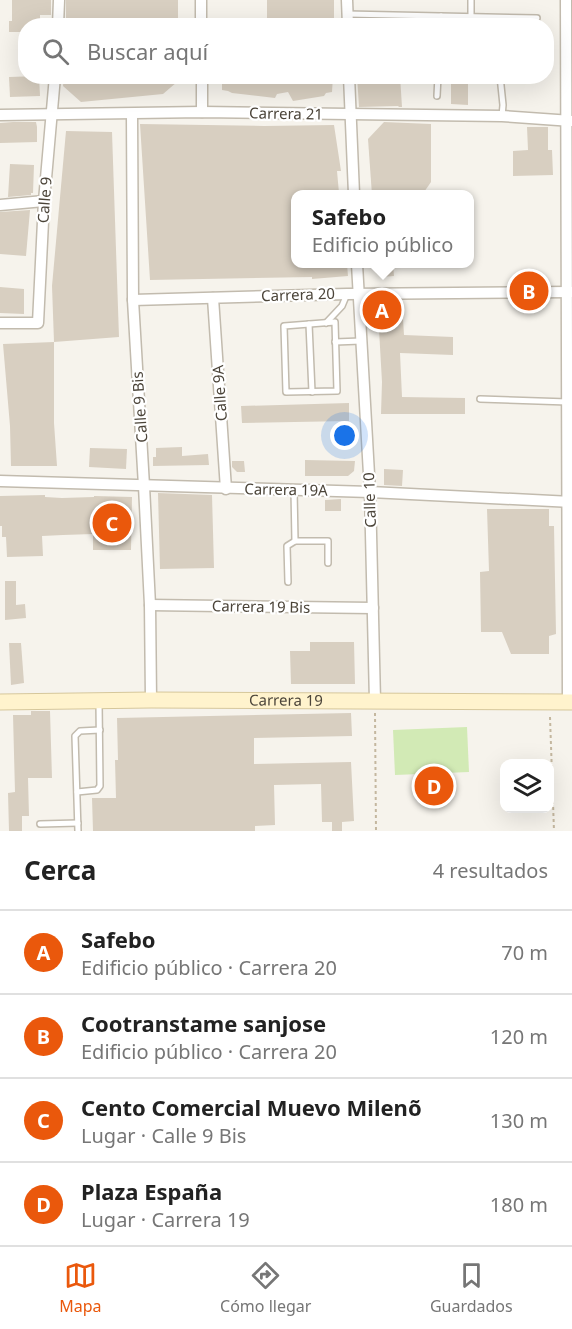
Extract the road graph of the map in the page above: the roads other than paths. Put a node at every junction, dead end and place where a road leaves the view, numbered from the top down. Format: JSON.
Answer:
{"nodes":[{"id":1,"x":59,"y":0,"type":"edge"},
{"id":2,"x":201,"y":0,"type":"edge"},
{"id":3,"x":347,"y":0,"type":"edge"},
{"id":4,"x":471,"y":0,"type":"edge"},
{"id":5,"x":566,"y":0,"type":"edge"},
{"id":6,"x":347,"y":14,"type":"junction"},
{"id":7,"x":441,"y":16,"type":"joint"},
{"id":8,"x":471,"y":17,"type":"junction"},
{"id":9,"x":494,"y":17,"type":"joint"},
{"id":10,"x":58,"y":18,"type":"edge"},
{"id":11,"x":201,"y":18,"type":"edge"},
{"id":12,"x":347,"y":18,"type":"edge"},
{"id":13,"x":537,"y":18,"type":"dead end"},
{"id":14,"x":54,"y":84,"type":"edge"},
{"id":15,"x":202,"y":84,"type":"edge"},
{"id":16,"x":349,"y":84,"type":"edge"},
{"id":17,"x":438,"y":84,"type":"edge"},
{"id":18,"x":501,"y":84,"type":"edge"},
{"id":19,"x":437,"y":96,"type":"dead end"},
{"id":20,"x":202,"y":112,"type":"junction"},
{"id":21,"x":52,"y":114,"type":"junction"},
{"id":22,"x":132,"y":114,"type":"junction"},
{"id":23,"x":351,"y":115,"type":"junction"},
{"id":24,"x":0,"y":116,"type":"edge"},
{"id":25,"x":502,"y":116,"type":"junction"},
{"id":26,"x":569,"y":121,"type":"edge"},
{"id":27,"x":354,"y":190,"type":"edge"},
{"id":28,"x":44,"y":201,"type":"junction"},
{"id":29,"x":0,"y":205,"type":"edge"},
{"id":30,"x":570,"y":231,"type":"edge"},
{"id":31,"x":356,"y":268,"type":"edge"},
{"id":32,"x":570,"y":291,"type":"edge"},
{"id":33,"x":353,"y":294,"type":"junction"},
{"id":34,"x":213,"y":298,"type":"junction"},
{"id":35,"x":133,"y":300,"type":"junction"},
{"id":36,"x":326,"y":323,"type":"junction"},
{"id":37,"x":0,"y":324,"type":"edge"},
{"id":38,"x":309,"y":324,"type":"junction"},
{"id":39,"x":570,"y":333,"type":"edge"},
{"id":40,"x":361,"y":341,"type":"junction"},
{"id":41,"x":335,"y":342,"type":"junction"},
{"id":42,"x":312,"y":392,"type":"junction"},
{"id":43,"x":480,"y":399,"type":"dead end"},
{"id":44,"x":568,"y":402,"type":"junction"},
{"id":45,"x":570,"y":442,"type":"edge"},
{"id":46,"x":0,"y":481,"type":"edge"},
{"id":47,"x":144,"y":486,"type":"junction"},
{"id":48,"x":226,"y":489,"type":"junction"},
{"id":49,"x":294,"y":490,"type":"junction"},
{"id":50,"x":370,"y":492,"type":"junction"},
{"id":51,"x":570,"y":502,"type":"edge"},
{"id":52,"x":295,"y":541,"type":"junction"},
{"id":53,"x":328,"y":563,"type":"dead end"},
{"id":54,"x":288,"y":582,"type":"dead end"},
{"id":55,"x":150,"y":605,"type":"junction"},
{"id":56,"x":373,"y":608,"type":"junction"},
{"id":57,"x":99,"y":700,"type":"junction"},
{"id":58,"x":151,"y":700,"type":"junction"},
{"id":59,"x":0,"y":702,"type":"edge"},
{"id":60,"x":570,"y":702,"type":"edge"},
{"id":61,"x":375,"y":704,"type":"junction"},
{"id":62,"x":100,"y":729,"type":"junction"},
{"id":63,"x":77,"y":792,"type":"junction"},
{"id":64,"x":78,"y":823,"type":"junction"},
{"id":65,"x":40,"y":824,"type":"dead end"},
{"id":66,"x":78,"y":831,"type":"edge"}],
"edges":[{"from":1,"to":10,"type":"street"},
{"from":2,"to":11,"type":"street"},
{"from":3,"to":6,"type":"street"},
{"from":4,"to":8,"type":"lane"},
{"from":5,"to":26,"type":"street"},
{"from":6,"to":7,"type":"lane"},
{"from":6,"to":12,"type":"street"},
{"from":7,"to":8,"type":"lane"},
{"from":8,"to":9,"type":"lane"},
{"from":9,"to":13,"type":"lane"},
{"from":14,"to":21,"type":"street","name":"Calle 9"},
{"from":15,"to":20,"type":"street"},
{"from":16,"to":23,"type":"street"},
{"from":17,"to":19,"type":"lane"},
{"from":18,"to":25,"type":"lane"},
{"from":20,"to":22,"type":"street","name":"Carrera 21"},
{"from":20,"to":23,"type":"street","name":"Carrera 21"},
{"from":21,"to":22,"type":"street","name":"Carrera 21"},
{"from":21,"to":24,"type":"street","name":"Carrera 21"},
{"from":21,"to":28,"type":"street","name":"Calle 9"},
{"from":22,"to":35,"type":"street","name":"Calle 9 Bis"},
{"from":23,"to":25,"type":"street","name":"Carrera 21"},
{"from":23,"to":27,"type":"street"},
{"from":25,"to":26,"type":"street","name":"Carrera 21"},
{"from":26,"to":30,"type":"street"},
{"from":28,"to":29,"type":"street"},
{"from":28,"to":37,"type":"street","name":"Calle 9"},
{"from":30,"to":32,"type":"street"},
{"from":31,"to":33,"type":"street","name":"Calle 10"},
{"from":32,"to":33,"type":"street","name":"Carrera 20"},
{"from":32,"to":39,"type":"street"},
{"from":33,"to":34,"type":"street","name":"Carrera 20"},
{"from":33,"to":36,"type":"lane"},
{"from":33,"to":40,"type":"street","name":"Calle 10"},
{"from":34,"to":35,"type":"street","name":"Carrera 20"},
{"from":34,"to":48,"type":"street","name":"Calle 9A"},
{"from":35,"to":47,"type":"street","name":"Calle 9 Bis"},
{"from":36,"to":38,"type":"lane"},
{"from":36,"to":41,"type":"lane"},
{"from":38,"to":42,"type":"lane"},
{"from":38,"to":42,"type":"lane"},
{"from":39,"to":44,"type":"street"},
{"from":40,"to":41,"type":"lane"},
{"from":40,"to":50,"type":"street","name":"Calle 10"},
{"from":41,"to":42,"type":"lane"},
{"from":43,"to":44,"type":"lane"},
{"from":44,"to":45,"type":"street"},
{"from":45,"to":51,"type":"street"},
{"from":46,"to":47,"type":"street","name":"Carrera 19A"},
{"from":47,"to":48,"type":"street","name":"Carrera 19A"},
{"from":47,"to":55,"type":"street","name":"Calle 9 Bis"},
{"from":48,"to":49,"type":"street","name":"Carrera 19A"},
{"from":49,"to":50,"type":"street","name":"Carrera 19A"},
{"from":49,"to":52,"type":"lane"},
{"from":50,"to":51,"type":"street","name":"Carrera 19A"},
{"from":50,"to":56,"type":"street","name":"Calle 10"},
{"from":51,"to":60,"type":"street"},
{"from":52,"to":53,"type":"lane"},
{"from":52,"to":54,"type":"lane"},
{"from":55,"to":56,"type":"street","name":"Carrera 19 Bis"},
{"from":55,"to":58,"type":"street","name":"Calle 9 Bis"},
{"from":56,"to":61,"type":"street","name":"Calle 10"},
{"from":57,"to":58,"type":"street","name":"Carrera 19"},
{"from":57,"to":59,"type":"street","name":"Carrera 19"},
{"from":57,"to":62,"type":"lane"},
{"from":58,"to":61,"type":"street","name":"Carrera 19"},
{"from":60,"to":61,"type":"street","name":"Carrera 19"},
{"from":62,"to":63,"type":"lane"},
{"from":62,"to":63,"type":"lane"},
{"from":63,"to":64,"type":"lane"},
{"from":64,"to":65,"type":"lane"},
{"from":64,"to":66,"type":"lane"}]}
